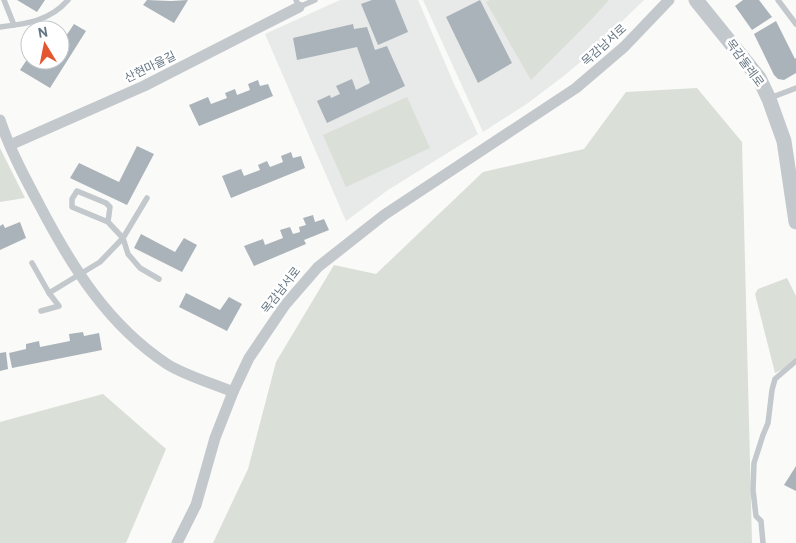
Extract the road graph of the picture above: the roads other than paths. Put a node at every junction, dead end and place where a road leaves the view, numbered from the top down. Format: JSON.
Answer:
{"nodes":[{"id":1,"x":4,"y":0,"type":"edge"},
{"id":2,"x":68,"y":0,"type":"edge"},
{"id":3,"x":316,"y":0,"type":"edge"},
{"id":4,"x":669,"y":0,"type":"edge"},
{"id":5,"x":696,"y":0,"type":"edge"},
{"id":6,"x":778,"y":0,"type":"edge"},
{"id":7,"x":297,"y":4,"type":"edge"},
{"id":8,"x":796,"y":24,"type":"edge"},
{"id":9,"x":14,"y":25,"type":"junction"},
{"id":10,"x":0,"y":27,"type":"edge"},
{"id":11,"x":796,"y":88,"type":"edge"},
{"id":12,"x":769,"y":99,"type":"junction"},
{"id":13,"x":0,"y":120,"type":"edge"},
{"id":14,"x":10,"y":145,"type":"junction"},
{"id":15,"x":147,"y":198,"type":"dead end"},
{"id":16,"x":108,"y":222,"type":"junction"},
{"id":17,"x":796,"y":222,"type":"edge"},
{"id":18,"x":123,"y":238,"type":"junction"},
{"id":19,"x":32,"y":263,"type":"dead end"},
{"id":20,"x":80,"y":275,"type":"junction"},
{"id":21,"x":159,"y":279,"type":"dead end"},
{"id":22,"x":49,"y":293,"type":"junction"},
{"id":23,"x":41,"y":311,"type":"dead end"},
{"id":24,"x":796,"y":361,"type":"edge"},
{"id":25,"x":233,"y":392,"type":"junction"},
{"id":26,"x":176,"y":543,"type":"edge"},
{"id":27,"x":763,"y":543,"type":"edge"}],
"edges":[{"from":1,"to":9,"type":"lane"},
{"from":2,"to":9,"type":"lane"},
{"from":3,"to":7,"type":"lane","name":"산현마을길"},
{"from":4,"to":25,"type":"street","name":"목감남서로"},
{"from":5,"to":12,"type":"street","name":"목감둘레로"},
{"from":6,"to":8,"type":"lane"},
{"from":7,"to":14,"type":"street","name":"산현마을길"},
{"from":9,"to":10,"type":"lane"},
{"from":11,"to":12,"type":"lane"},
{"from":12,"to":17,"type":"street","name":"목감둘레로"},
{"from":13,"to":14,"type":"street"},
{"from":14,"to":20,"type":"street"},
{"from":15,"to":18,"type":"lane"},
{"from":16,"to":16,"type":"lane"},
{"from":16,"to":18,"type":"lane"},
{"from":18,"to":20,"type":"lane"},
{"from":18,"to":21,"type":"lane"},
{"from":19,"to":22,"type":"lane"},
{"from":20,"to":22,"type":"lane"},
{"from":20,"to":25,"type":"street"},
{"from":22,"to":23,"type":"lane"},
{"from":24,"to":27,"type":"lane"},
{"from":25,"to":26,"type":"street","name":"목감남서로"}]}
